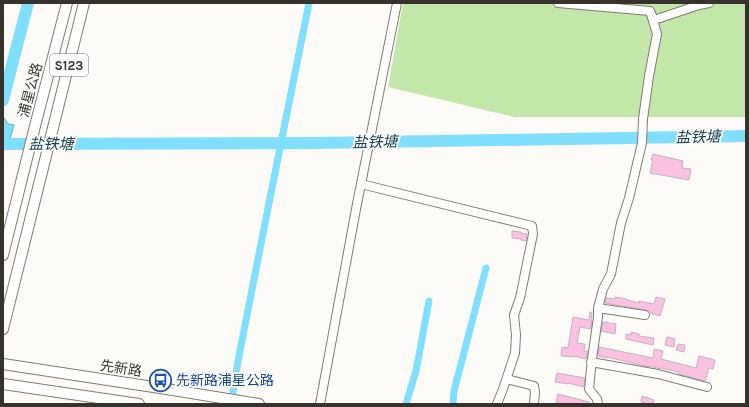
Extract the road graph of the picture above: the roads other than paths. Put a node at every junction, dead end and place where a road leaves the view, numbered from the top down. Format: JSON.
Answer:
{"nodes":[{"id":1,"x":67,"y":3,"type":"edge"},
{"id":2,"x":84,"y":3,"type":"edge"},
{"id":3,"x":397,"y":3,"type":"edge"},
{"id":4,"x":558,"y":3,"type":"edge"},
{"id":5,"x":709,"y":3,"type":"edge"},
{"id":6,"x":650,"y":11,"type":"junction"},
{"id":7,"x":361,"y":184,"type":"junction"},
{"id":8,"x":3,"y":255,"type":"edge"},
{"id":9,"x":598,"y":308,"type":"junction"},
{"id":10,"x":645,"y":315,"type":"dead end"},
{"id":11,"x":3,"y":329,"type":"edge"},
{"id":12,"x":591,"y":362,"type":"junction"},
{"id":13,"x":3,"y":364,"type":"edge"},
{"id":14,"x":507,"y":379,"type":"junction"},
{"id":15,"x":3,"y":384,"type":"edge"},
{"id":16,"x":707,"y":387,"type":"dead end"},
{"id":17,"x":139,"y":404,"type":"edge"},
{"id":18,"x":259,"y":404,"type":"edge"},
{"id":19,"x":320,"y":404,"type":"edge"},
{"id":20,"x":497,"y":404,"type":"edge"},
{"id":21,"x":534,"y":404,"type":"edge"},
{"id":22,"x":598,"y":404,"type":"edge"}],
"edges":[{"from":1,"to":8,"type":"main road","name":"浦星公路","number":"S123"},
{"from":2,"to":11,"type":"main road","number":"S123"},
{"from":3,"to":7,"type":"street"},
{"from":4,"to":6,"type":"street"},
{"from":5,"to":6,"type":"street"},
{"from":6,"to":9,"type":"street"},
{"from":7,"to":14,"type":"street"},
{"from":7,"to":19,"type":"street"},
{"from":9,"to":10,"type":"street"},
{"from":9,"to":12,"type":"street"},
{"from":12,"to":16,"type":"street"},
{"from":12,"to":22,"type":"street"},
{"from":13,"to":18,"type":"main road","name":"先新路"},
{"from":14,"to":20,"type":"street"},
{"from":14,"to":21,"type":"street"},
{"from":15,"to":17,"type":"main road"}]}
